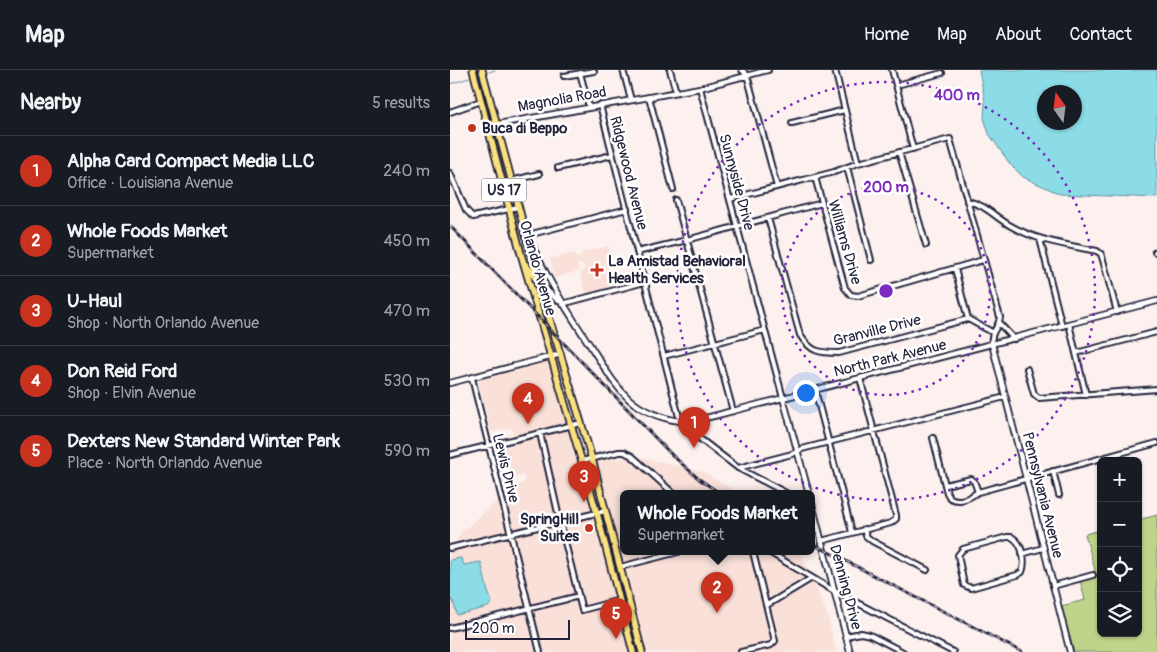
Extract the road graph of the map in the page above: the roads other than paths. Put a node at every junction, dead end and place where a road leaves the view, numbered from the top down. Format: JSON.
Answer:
{"nodes":[{"id":1,"x":473,"y":70,"type":"edge"},
{"id":2,"x":482,"y":70,"type":"edge"},
{"id":3,"x":623,"y":70,"type":"edge"},
{"id":4,"x":670,"y":70,"type":"edge"},
{"id":5,"x":742,"y":70,"type":"edge"},
{"id":6,"x":768,"y":70,"type":"edge"},
{"id":7,"x":835,"y":70,"type":"edge"},
{"id":8,"x":892,"y":70,"type":"edge"},
{"id":9,"x":594,"y":71,"type":"edge"},
{"id":10,"x":580,"y":73,"type":"junction"},
{"id":11,"x":942,"y":73,"type":"dead end"},
{"id":12,"x":747,"y":75,"type":"junction"},
{"id":13,"x":564,"y":76,"type":"dead end"},
{"id":14,"x":896,"y":85,"type":"junction"},
{"id":15,"x":700,"y":88,"type":"junction"},
{"id":16,"x":676,"y":92,"type":"junction"},
{"id":17,"x":649,"y":96,"type":"junction"},
{"id":18,"x":631,"y":100,"type":"junction"},
{"id":19,"x":481,"y":101,"type":"junction"},
{"id":20,"x":600,"y":106,"type":"junction"},
{"id":21,"x":590,"y":107,"type":"junction"},
{"id":22,"x":845,"y":110,"type":"junction"},
{"id":23,"x":450,"y":112,"type":"edge"},
{"id":24,"x":792,"y":123,"type":"dead end"},
{"id":25,"x":496,"y":124,"type":"junction"},
{"id":26,"x":487,"y":126,"type":"junction"},
{"id":27,"x":913,"y":149,"type":"junction"},
{"id":28,"x":899,"y":152,"type":"junction"},
{"id":29,"x":612,"y":155,"type":"junction"},
{"id":30,"x":858,"y":163,"type":"junction"},
{"id":31,"x":847,"y":167,"type":"junction"},
{"id":32,"x":558,"y":168,"type":"dead end"},
{"id":33,"x":499,"y":170,"type":"junction"},
{"id":34,"x":450,"y":172,"type":"edge"},
{"id":35,"x":539,"y":174,"type":"dead end"},
{"id":36,"x":815,"y":177,"type":"junction"},
{"id":37,"x":511,"y":181,"type":"junction"},
{"id":38,"x":777,"y":187,"type":"junction"},
{"id":39,"x":673,"y":189,"type":"dead end"},
{"id":40,"x":730,"y":199,"type":"junction"},
{"id":41,"x":676,"y":200,"type":"dead end"},
{"id":42,"x":967,"y":201,"type":"junction"},
{"id":43,"x":822,"y":203,"type":"junction"},
{"id":44,"x":518,"y":207,"type":"junction"},
{"id":45,"x":509,"y":209,"type":"junction"},
{"id":46,"x":627,"y":209,"type":"junction"},
{"id":47,"x":768,"y":218,"type":"junction"},
{"id":48,"x":522,"y":223,"type":"junction"},
{"id":49,"x":737,"y":226,"type":"junction"},
{"id":50,"x":528,"y":235,"type":"junction"},
{"id":51,"x":1040,"y":239,"type":"junction"},
{"id":52,"x":687,"y":240,"type":"junction"},
{"id":53,"x":926,"y":245,"type":"dead end"},
{"id":54,"x":638,"y":252,"type":"junction"},
{"id":55,"x":521,"y":254,"type":"junction"},
{"id":56,"x":872,"y":260,"type":"dead end"},
{"id":57,"x":983,"y":260,"type":"junction"},
{"id":58,"x":955,"y":268,"type":"junction"},
{"id":59,"x":645,"y":282,"type":"junction"},
{"id":60,"x":540,"y":284,"type":"junction"},
{"id":61,"x":1157,"y":301,"type":"edge"},
{"id":62,"x":562,"y":304,"type":"junction"},
{"id":63,"x":1117,"y":312,"type":"junction"},
{"id":64,"x":968,"y":319,"type":"junction"},
{"id":65,"x":999,"y":323,"type":"junction"},
{"id":66,"x":1069,"y":324,"type":"junction"},
{"id":67,"x":1062,"y":326,"type":"junction"},
{"id":68,"x":765,"y":330,"type":"junction"},
{"id":69,"x":992,"y":332,"type":"junction"},
{"id":70,"x":1157,"y":332,"type":"edge"},
{"id":71,"x":1014,"y":339,"type":"junction"},
{"id":72,"x":714,"y":344,"type":"junction"},
{"id":73,"x":992,"y":344,"type":"junction"},
{"id":74,"x":1076,"y":353,"type":"junction"},
{"id":75,"x":561,"y":354,"type":"junction"},
{"id":76,"x":664,"y":356,"type":"junction"},
{"id":77,"x":551,"y":357,"type":"junction"},
{"id":78,"x":1027,"y":369,"type":"dead end"},
{"id":79,"x":472,"y":378,"type":"junction"},
{"id":80,"x":860,"y":378,"type":"junction"},
{"id":81,"x":450,"y":383,"type":"edge"},
{"id":82,"x":1157,"y":389,"type":"edge"},
{"id":83,"x":815,"y":390,"type":"junction"},
{"id":84,"x":1086,"y":395,"type":"junction"},
{"id":85,"x":1005,"y":397,"type":"junction"},
{"id":86,"x":783,"y":398,"type":"junction"},
{"id":87,"x":732,"y":411,"type":"junction"},
{"id":88,"x":680,"y":421,"type":"junction"},
{"id":89,"x":581,"y":423,"type":"junction"},
{"id":90,"x":571,"y":425,"type":"junction"},
{"id":91,"x":874,"y":430,"type":"junction"},
{"id":92,"x":540,"y":433,"type":"junction"},
{"id":93,"x":933,"y":438,"type":"dead end"},
{"id":94,"x":828,"y":442,"type":"junction"},
{"id":95,"x":1157,"y":443,"type":"edge"},
{"id":96,"x":489,"y":446,"type":"junction"},
{"id":97,"x":798,"y":451,"type":"junction"},
{"id":98,"x":450,"y":455,"type":"edge"},
{"id":99,"x":1110,"y":457,"type":"edge"},
{"id":100,"x":592,"y":459,"type":"junction"},
{"id":101,"x":1097,"y":460,"type":"edge"},
{"id":102,"x":582,"y":461,"type":"junction"},
{"id":103,"x":738,"y":468,"type":"junction"},
{"id":104,"x":1053,"y":470,"type":"junction"},
{"id":105,"x":1025,"y":479,"type":"junction"},
{"id":106,"x":945,"y":485,"type":"junction"},
{"id":107,"x":670,"y":490,"type":"edge"},
{"id":108,"x":780,"y":490,"type":"edge"},
{"id":109,"x":808,"y":490,"type":"edge"},
{"id":110,"x":978,"y":492,"type":"junction"},
{"id":111,"x":1059,"y":495,"type":"dead end"},
{"id":112,"x":605,"y":511,"type":"junction"},
{"id":113,"x":597,"y":513,"type":"junction"},
{"id":114,"x":815,"y":518,"type":"edge"},
{"id":115,"x":560,"y":522,"type":"junction"},
{"id":116,"x":864,"y":530,"type":"junction"},
{"id":117,"x":852,"y":532,"type":"junction"},
{"id":118,"x":510,"y":533,"type":"junction"},
{"id":119,"x":821,"y":541,"type":"junction"},
{"id":120,"x":450,"y":548,"type":"edge"},
{"id":121,"x":1043,"y":548,"type":"junction"},
{"id":122,"x":1022,"y":554,"type":"junction"},
{"id":123,"x":666,"y":555,"type":"edge"},
{"id":124,"x":754,"y":555,"type":"edge"},
{"id":125,"x":774,"y":555,"type":"edge"},
{"id":126,"x":620,"y":567,"type":"junction"},
{"id":127,"x":927,"y":570,"type":"dead end"},
{"id":128,"x":1092,"y":575,"type":"dead end"},
{"id":129,"x":812,"y":578,"type":"junction"},
{"id":130,"x":1053,"y":586,"type":"junction"},
{"id":131,"x":834,"y":591,"type":"junction"},
{"id":132,"x":579,"y":596,"type":"junction"},
{"id":133,"x":620,"y":600,"type":"junction"},
{"id":134,"x":766,"y":605,"type":"junction"},
{"id":135,"x":622,"y":608,"type":"junction"},
{"id":136,"x":529,"y":609,"type":"junction"},
{"id":137,"x":633,"y":620,"type":"junction"},
{"id":138,"x":450,"y":628,"type":"edge"},
{"id":139,"x":846,"y":636,"type":"junction"},
{"id":140,"x":540,"y":652,"type":"edge"},
{"id":141,"x":633,"y":652,"type":"edge"},
{"id":142,"x":642,"y":652,"type":"edge"},
{"id":143,"x":741,"y":652,"type":"edge"},
{"id":144,"x":850,"y":652,"type":"edge"},
{"id":145,"x":903,"y":652,"type":"edge"},
{"id":146,"x":953,"y":652,"type":"edge"},
{"id":147,"x":1070,"y":652,"type":"edge"}],
"edges":[{"from":1,"to":19,"type":"main road","name":"Orlando Avenue","number":"US 17"},
{"from":2,"to":25,"type":"main road","name":"Orlando Avenue","number":"US 17"},
{"from":3,"to":18,"type":"street"},
{"from":4,"to":16,"type":"street"},
{"from":5,"to":12,"type":"street"},
{"from":6,"to":12,"type":"street"},
{"from":7,"to":22,"type":"street"},
{"from":8,"to":14,"type":"street"},
{"from":9,"to":10,"type":"street"},
{"from":10,"to":13,"type":"street"},
{"from":10,"to":21,"type":"street"},
{"from":11,"to":14,"type":"street"},
{"from":12,"to":15,"type":"street"},
{"from":12,"to":38,"type":"street"},
{"from":14,"to":27,"type":"street"},
{"from":15,"to":16,"type":"street","name":"Magnolia Road"},
{"from":15,"to":40,"type":"street","name":"Sunnyside Drive"},
{"from":16,"to":17,"type":"street","name":"Magnolia Road"},
{"from":17,"to":18,"type":"street","name":"Magnolia Road"},
{"from":17,"to":39,"type":"street"},
{"from":18,"to":20,"type":"street","name":"Magnolia Road"},
{"from":19,"to":23,"type":"street"},
{"from":19,"to":26,"type":"main road","name":"Orlando Avenue","number":"US 17"},
{"from":20,"to":21,"type":"street","name":"Magnolia Road"},
{"from":20,"to":29,"type":"street","name":"Ridgewood Avenue"},
{"from":21,"to":25,"type":"street","name":"Magnolia Road"},
{"from":22,"to":24,"type":"street"},
{"from":22,"to":30,"type":"street"},
{"from":25,"to":26,"type":"street","name":"Magnolia Road"},
{"from":25,"to":37,"type":"main road","name":"Orlando Avenue","number":"US 17"},
{"from":26,"to":33,"type":"main road","name":"Orlando Avenue","number":"US 17"},
{"from":27,"to":28,"type":"street"},
{"from":27,"to":42,"type":"street"},
{"from":28,"to":30,"type":"street"},
{"from":28,"to":53,"type":"street"},
{"from":29,"to":32,"type":"street"},
{"from":29,"to":46,"type":"street","name":"Ridgewood Avenue"},
{"from":30,"to":31,"type":"street"},
{"from":31,"to":36,"type":"street"},
{"from":31,"to":56,"type":"street"},
{"from":33,"to":37,"type":"main road"},
{"from":33,"to":45,"type":"main road","name":"Orlando Avenue","number":"US 17"},
{"from":34,"to":45,"type":"street"},
{"from":35,"to":37,"type":"street"},
{"from":36,"to":38,"type":"street"},
{"from":36,"to":43,"type":"street","name":"Williams Drive"},
{"from":37,"to":44,"type":"main road","name":"Orlando Avenue","number":"US 17"},
{"from":38,"to":40,"type":"street"},
{"from":40,"to":49,"type":"street","name":"Sunnyside Drive"},
{"from":41,"to":52,"type":"street"},
{"from":42,"to":51,"type":"street"},
{"from":42,"to":57,"type":"street"},
{"from":43,"to":47,"type":"street"},
{"from":43,"to":58,"type":"street","name":"Williams Drive"},
{"from":44,"to":45,"type":"street"},
{"from":44,"to":48,"type":"main road","name":"Orlando Avenue","number":"US 17"},
{"from":45,"to":55,"type":"main road","name":"Orlando Avenue","number":"US 17"},
{"from":46,"to":50,"type":"street"},
{"from":46,"to":54,"type":"street","name":"Ridgewood Avenue"},
{"from":47,"to":49,"type":"street"},
{"from":47,"to":64,"type":"street","name":"Granville Drive"},
{"from":48,"to":50,"type":"street","name":"North Park Avenue"},
{"from":48,"to":60,"type":"main road","name":"Orlando Avenue","number":"US 17"},
{"from":49,"to":52,"type":"street"},
{"from":49,"to":68,"type":"street","name":"Sunnyside Drive"},
{"from":50,"to":62,"type":"street","name":"North Park Avenue"},
{"from":51,"to":63,"type":"street"},
{"from":51,"to":67,"type":"street"},
{"from":52,"to":54,"type":"street"},
{"from":52,"to":72,"type":"street"},
{"from":54,"to":59,"type":"street","name":"Ridgewood Avenue"},
{"from":55,"to":60,"type":"main road"},
{"from":55,"to":77,"type":"main road","name":"Orlando Avenue","number":"US 17"},
{"from":57,"to":58,"type":"street","name":"Williams Drive"},
{"from":57,"to":65,"type":"street"},
{"from":58,"to":64,"type":"street"},
{"from":59,"to":62,"type":"street"},
{"from":59,"to":76,"type":"street","name":"Ridgewood Avenue"},
{"from":60,"to":62,"type":"street","name":"North Park Avenue"},
{"from":60,"to":75,"type":"main road","name":"Orlando Avenue","number":"US 17"},
{"from":61,"to":63,"type":"street","name":"North Park Avenue"},
{"from":62,"to":88,"type":"street","name":"North Park Avenue"},
{"from":63,"to":66,"type":"street","name":"North Park Avenue"},
{"from":64,"to":69,"type":"street"},
{"from":65,"to":69,"type":"street"},
{"from":65,"to":71,"type":"street"},
{"from":66,"to":67,"type":"street","name":"North Park Avenue"},
{"from":66,"to":74,"type":"street"},
{"from":67,"to":71,"type":"street","name":"North Park Avenue"},
{"from":68,"to":72,"type":"street"},
{"from":68,"to":86,"type":"street","name":"Sunnyside Drive"},
{"from":69,"to":73,"type":"street"},
{"from":70,"to":74,"type":"street"},
{"from":71,"to":73,"type":"street","name":"North Park Avenue"},
{"from":72,"to":76,"type":"street"},
{"from":72,"to":87,"type":"street"},
{"from":73,"to":80,"type":"street","name":"North Park Avenue"},
{"from":73,"to":85,"type":"street","name":"Pennsylvania Avenue"},
{"from":74,"to":84,"type":"street"},
{"from":75,"to":77,"type":"street"},
{"from":75,"to":89,"type":"main road","number":"US 17"},
{"from":76,"to":88,"type":"street","name":"Ridgewood Avenue"},
{"from":77,"to":79,"type":"street"},
{"from":77,"to":90,"type":"main road","number":"US 17"},
{"from":78,"to":84,"type":"street"},
{"from":79,"to":81,"type":"street"},
{"from":79,"to":96,"type":"street","name":"Lewis Drive"},
{"from":80,"to":83,"type":"street","name":"North Park Avenue"},
{"from":80,"to":91,"type":"street"},
{"from":82,"to":84,"type":"street"},
{"from":83,"to":86,"type":"street","name":"North Park Avenue"},
{"from":83,"to":94,"type":"street"},
{"from":85,"to":91,"type":"street"},
{"from":85,"to":105,"type":"street","name":"Pennsylvania Avenue"},
{"from":86,"to":87,"type":"street","name":"North Park Avenue"},
{"from":86,"to":97,"type":"street"},
{"from":87,"to":88,"type":"street","name":"North Park Avenue"},
{"from":88,"to":103,"type":"street"},
{"from":89,"to":90,"type":"street"},
{"from":89,"to":100,"type":"main road","number":"US 17"},
{"from":90,"to":92,"type":"street"},
{"from":90,"to":102,"type":"main road","number":"US 17"},
{"from":91,"to":94,"type":"street"},
{"from":91,"to":116,"type":"street"},
{"from":92,"to":96,"type":"street"},
{"from":92,"to":115,"type":"street"},
{"from":93,"to":106,"type":"street"},
{"from":94,"to":97,"type":"street"},
{"from":94,"to":117,"type":"street"},
{"from":95,"to":99,"type":"street"},
{"from":96,"to":98,"type":"street"},
{"from":96,"to":118,"type":"street","name":"Lewis Drive"},
{"from":97,"to":103,"type":"street"},
{"from":97,"to":109,"type":"street"},
{"from":100,"to":102,"type":"street"},
{"from":100,"to":107,"type":"street"},
{"from":100,"to":112,"type":"main road","number":"US 17"},
{"from":101,"to":104,"type":"street"},
{"from":102,"to":113,"type":"main road","number":"US 17"},
{"from":103,"to":108,"type":"street"},
{"from":104,"to":105,"type":"street"},
{"from":104,"to":111,"type":"street"},
{"from":105,"to":110,"type":"street"},
{"from":105,"to":121,"type":"street","name":"Pennsylvania Avenue"},
{"from":106,"to":110,"type":"street"},
{"from":106,"to":110,"type":"street"},
{"from":112,"to":113,"type":"street"},
{"from":112,"to":126,"type":"main road","number":"US 17"},
{"from":113,"to":115,"type":"street"},
{"from":113,"to":133,"type":"main road","number":"US 17"},
{"from":114,"to":119,"type":"street","name":"Denning Drive"},
{"from":115,"to":118,"type":"street"},
{"from":115,"to":132,"type":"street"},
{"from":116,"to":117,"type":"street"},
{"from":116,"to":127,"type":"street"},
{"from":117,"to":119,"type":"street"},
{"from":118,"to":120,"type":"street"},
{"from":118,"to":136,"type":"street","name":"Lewis Drive"},
{"from":119,"to":131,"type":"street","name":"Denning Drive"},
{"from":121,"to":122,"type":"street"},
{"from":121,"to":130,"type":"street","name":"Pennsylvania Avenue"},
{"from":122,"to":122,"type":"street"},
{"from":123,"to":126,"type":"street"},
{"from":124,"to":134,"type":"street"},
{"from":125,"to":129,"type":"street"},
{"from":126,"to":137,"type":"main road","number":"US 17"},
{"from":128,"to":130,"type":"street"},
{"from":129,"to":131,"type":"street"},
{"from":129,"to":134,"type":"street"},
{"from":130,"to":147,"type":"street","name":"Pennsylvania Avenue"},
{"from":131,"to":139,"type":"street","name":"Denning Drive"},
{"from":131,"to":146,"type":"street"},
{"from":132,"to":133,"type":"street"},
{"from":132,"to":136,"type":"street"},
{"from":133,"to":135,"type":"main road","number":"US 17"},
{"from":134,"to":143,"type":"street"},
{"from":135,"to":137,"type":"main road"},
{"from":135,"to":141,"type":"main road","number":"US 17"},
{"from":136,"to":138,"type":"street"},
{"from":136,"to":140,"type":"street","name":"Lewis Drive"},
{"from":137,"to":142,"type":"main road","number":"US 17"},
{"from":139,"to":144,"type":"street","name":"Denning Drive"},
{"from":139,"to":145,"type":"street"}]}
